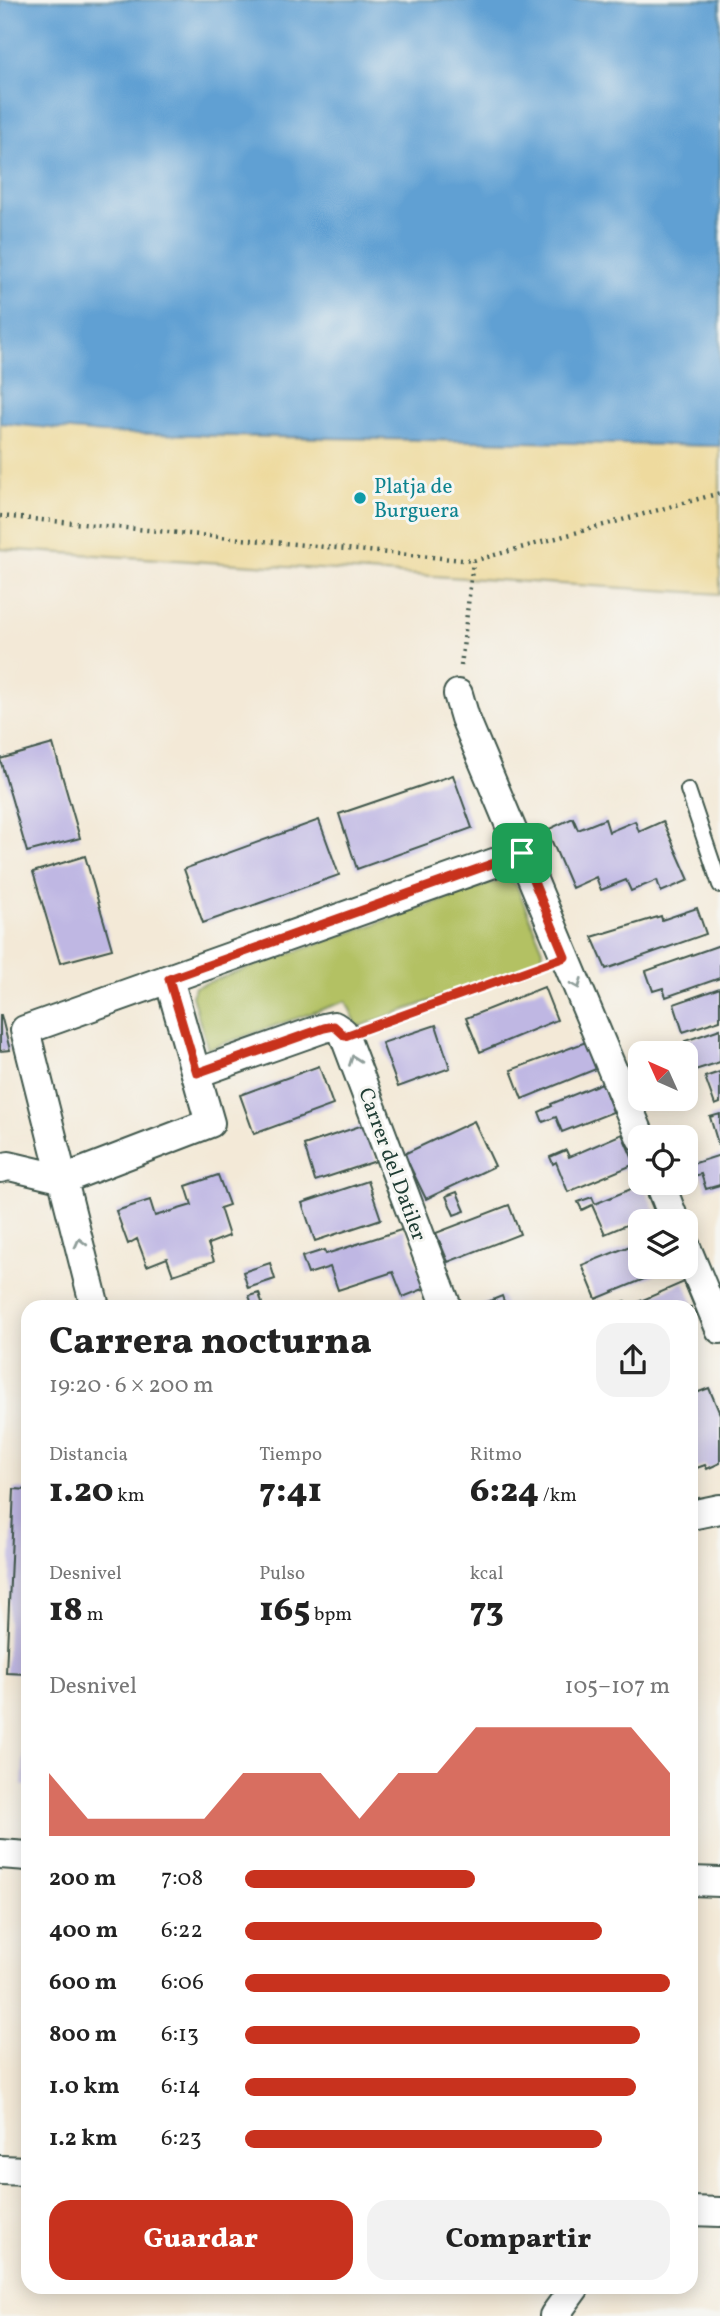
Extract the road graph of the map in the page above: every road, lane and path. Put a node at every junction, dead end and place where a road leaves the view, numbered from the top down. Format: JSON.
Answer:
{"nodes":[{"id":1,"x":720,"y":493,"type":"edge"},
{"id":2,"x":0,"y":516,"type":"edge"},
{"id":3,"x":473,"y":561,"type":"junction"},
{"id":4,"x":458,"y":694,"type":"joint"},
{"id":5,"x":688,"y":790,"type":"dead end"},
{"id":6,"x":522,"y":853,"type":"junction"},
{"id":7,"x":720,"y":885,"type":"edge"},
{"id":8,"x":565,"y":957,"type":"junction"},
{"id":9,"x":169,"y":979,"type":"junction"},
{"id":10,"x":340,"y":1031,"type":"junction"},
{"id":11,"x":197,"y":1073,"type":"junction"},
{"id":12,"x":636,"y":1125,"type":"edge"},
{"id":13,"x":0,"y":1168,"type":"edge"},
{"id":14,"x":64,"y":1179,"type":"junction"},
{"id":15,"x":698,"y":1275,"type":"edge"},
{"id":16,"x":93,"y":1300,"type":"edge"},
{"id":17,"x":444,"y":1300,"type":"edge"},
{"id":18,"x":719,"y":1325,"type":"edge"},
{"id":19,"x":720,"y":1509,"type":"edge"},
{"id":20,"x":698,"y":1514,"type":"edge"},
{"id":21,"x":0,"y":1854,"type":"edge"},
{"id":22,"x":21,"y":1856,"type":"edge"},
{"id":23,"x":698,"y":1881,"type":"edge"},
{"id":24,"x":720,"y":1882,"type":"edge"},
{"id":25,"x":0,"y":2170,"type":"edge"},
{"id":26,"x":21,"y":2171,"type":"edge"},
{"id":27,"x":698,"y":2211,"type":"edge"},
{"id":28,"x":720,"y":2211,"type":"edge"},
{"id":29,"x":570,"y":2294,"type":"edge"},
{"id":30,"x":554,"y":2316,"type":"edge"}],
"edges":[{"from":1,"to":3,"type":"path"},
{"from":2,"to":3,"type":"path"},
{"from":3,"to":4,"type":"path"},
{"from":4,"to":6,"type":"street"},
{"from":5,"to":7,"type":"lane"},
{"from":6,"to":8,"type":"street"},
{"from":6,"to":9,"type":"street"},
{"from":8,"to":10,"type":"path"},
{"from":8,"to":12,"type":"street","one_way":true},
{"from":9,"to":11,"type":"street"},
{"from":9,"to":14,"type":"street"},
{"from":10,"to":11,"type":"street"},
{"from":17,"to":10,"type":"street","name":"Carrer del Datiler","one_way":true},
{"from":11,"to":14,"type":"street"},
{"from":13,"to":14,"type":"street"},
{"from":16,"to":14,"type":"street","one_way":true},
{"from":15,"to":18,"type":"street"},
{"from":19,"to":20,"type":"street"},
{"from":21,"to":22,"type":"street"},
{"from":23,"to":24,"type":"street"},
{"from":25,"to":26,"type":"street"},
{"from":27,"to":28,"type":"street"},
{"from":29,"to":30,"type":"street"}]}
